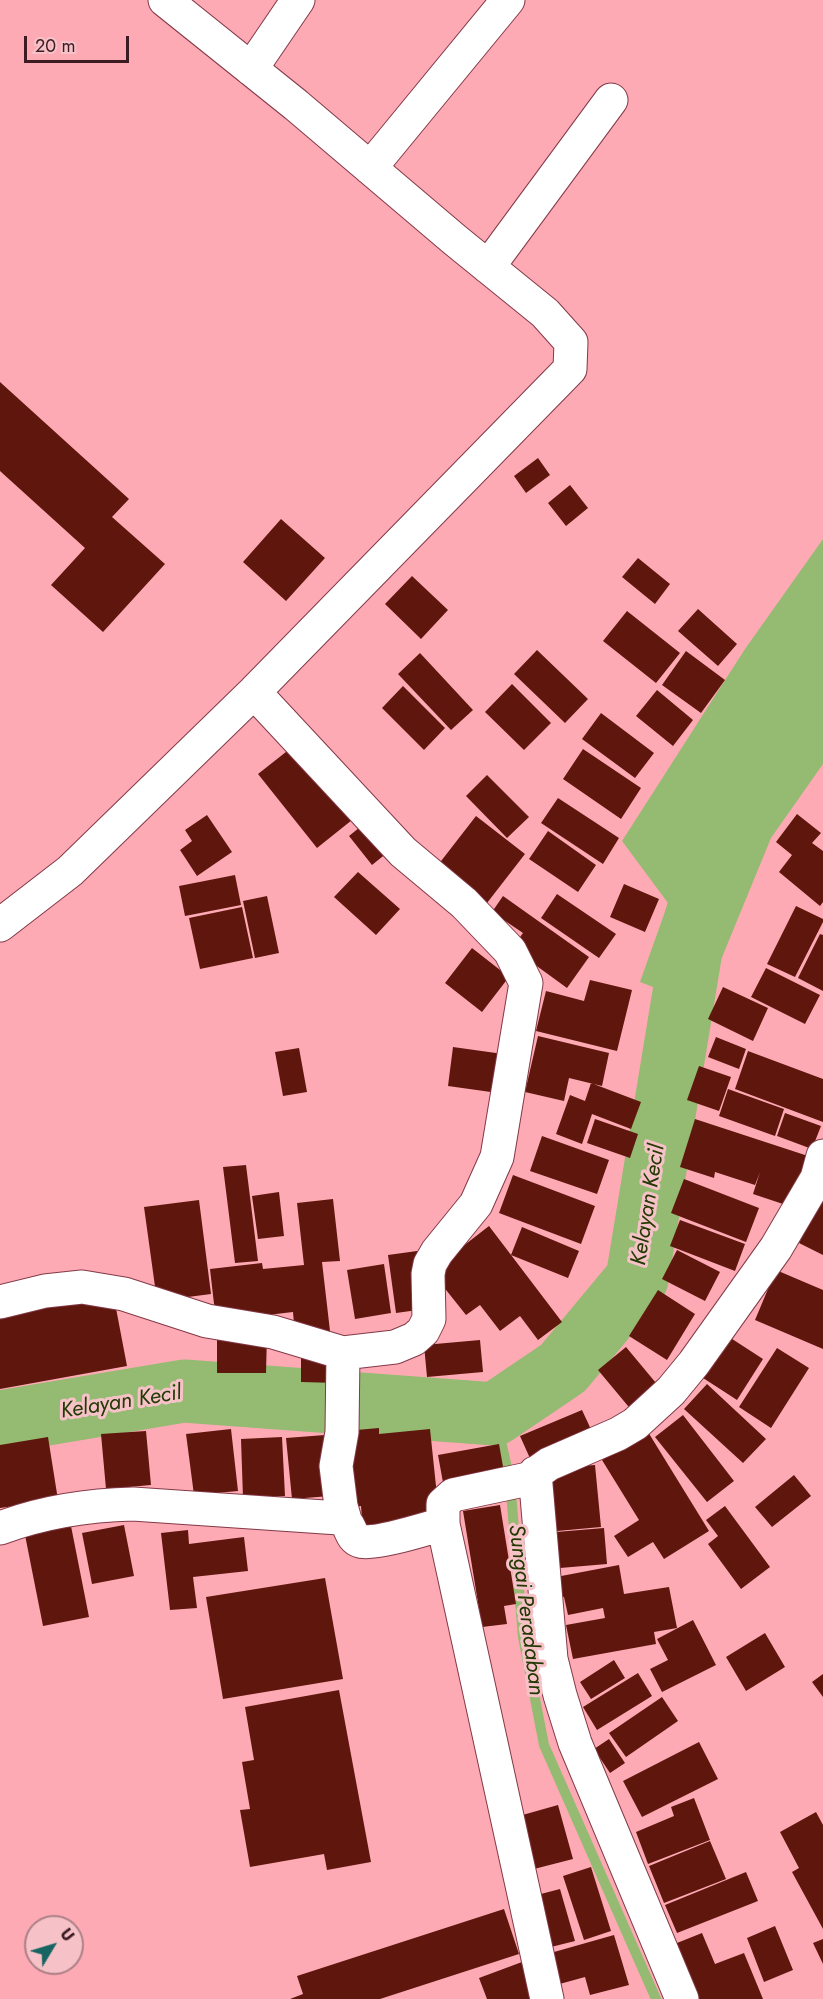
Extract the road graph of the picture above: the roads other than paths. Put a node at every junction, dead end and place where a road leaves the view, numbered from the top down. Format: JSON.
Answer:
{"nodes":[{"id":1,"x":165,"y":0,"type":"edge"},
{"id":2,"x":298,"y":0,"type":"edge"},
{"id":3,"x":508,"y":0,"type":"edge"},
{"id":4,"x":251,"y":69,"type":"junction"},
{"id":5,"x":611,"y":100,"type":"dead end"},
{"id":6,"x":370,"y":168,"type":"junction"},
{"id":7,"x":488,"y":267,"type":"junction"},
{"id":8,"x":254,"y":692,"type":"junction"},
{"id":9,"x":0,"y":925,"type":"edge"},
{"id":10,"x":821,"y":1172,"type":"edge"},
{"id":11,"x":0,"y":1302,"type":"edge"},
{"id":12,"x":342,"y":1365,"type":"junction"},
{"id":13,"x":531,"y":1476,"type":"junction"},
{"id":14,"x":345,"y":1520,"type":"junction"},
{"id":15,"x":443,"y":1524,"type":"junction"},
{"id":16,"x":0,"y":1528,"type":"edge"},
{"id":17,"x":547,"y":1999,"type":"edge"},
{"id":18,"x":682,"y":1999,"type":"edge"}],
"edges":[{"from":1,"to":4,"type":"street"},
{"from":2,"to":4,"type":"street"},
{"from":3,"to":6,"type":"street"},
{"from":4,"to":6,"type":"street"},
{"from":5,"to":7,"type":"street"},
{"from":6,"to":7,"type":"street"},
{"from":7,"to":8,"type":"street"},
{"from":8,"to":9,"type":"street"},
{"from":8,"to":12,"type":"street"},
{"from":10,"to":13,"type":"street"},
{"from":11,"to":12,"type":"street"},
{"from":12,"to":14,"type":"street"},
{"from":13,"to":15,"type":"street"},
{"from":13,"to":18,"type":"street"},
{"from":14,"to":15,"type":"street"},
{"from":14,"to":16,"type":"street"},
{"from":15,"to":17,"type":"street"}]}
